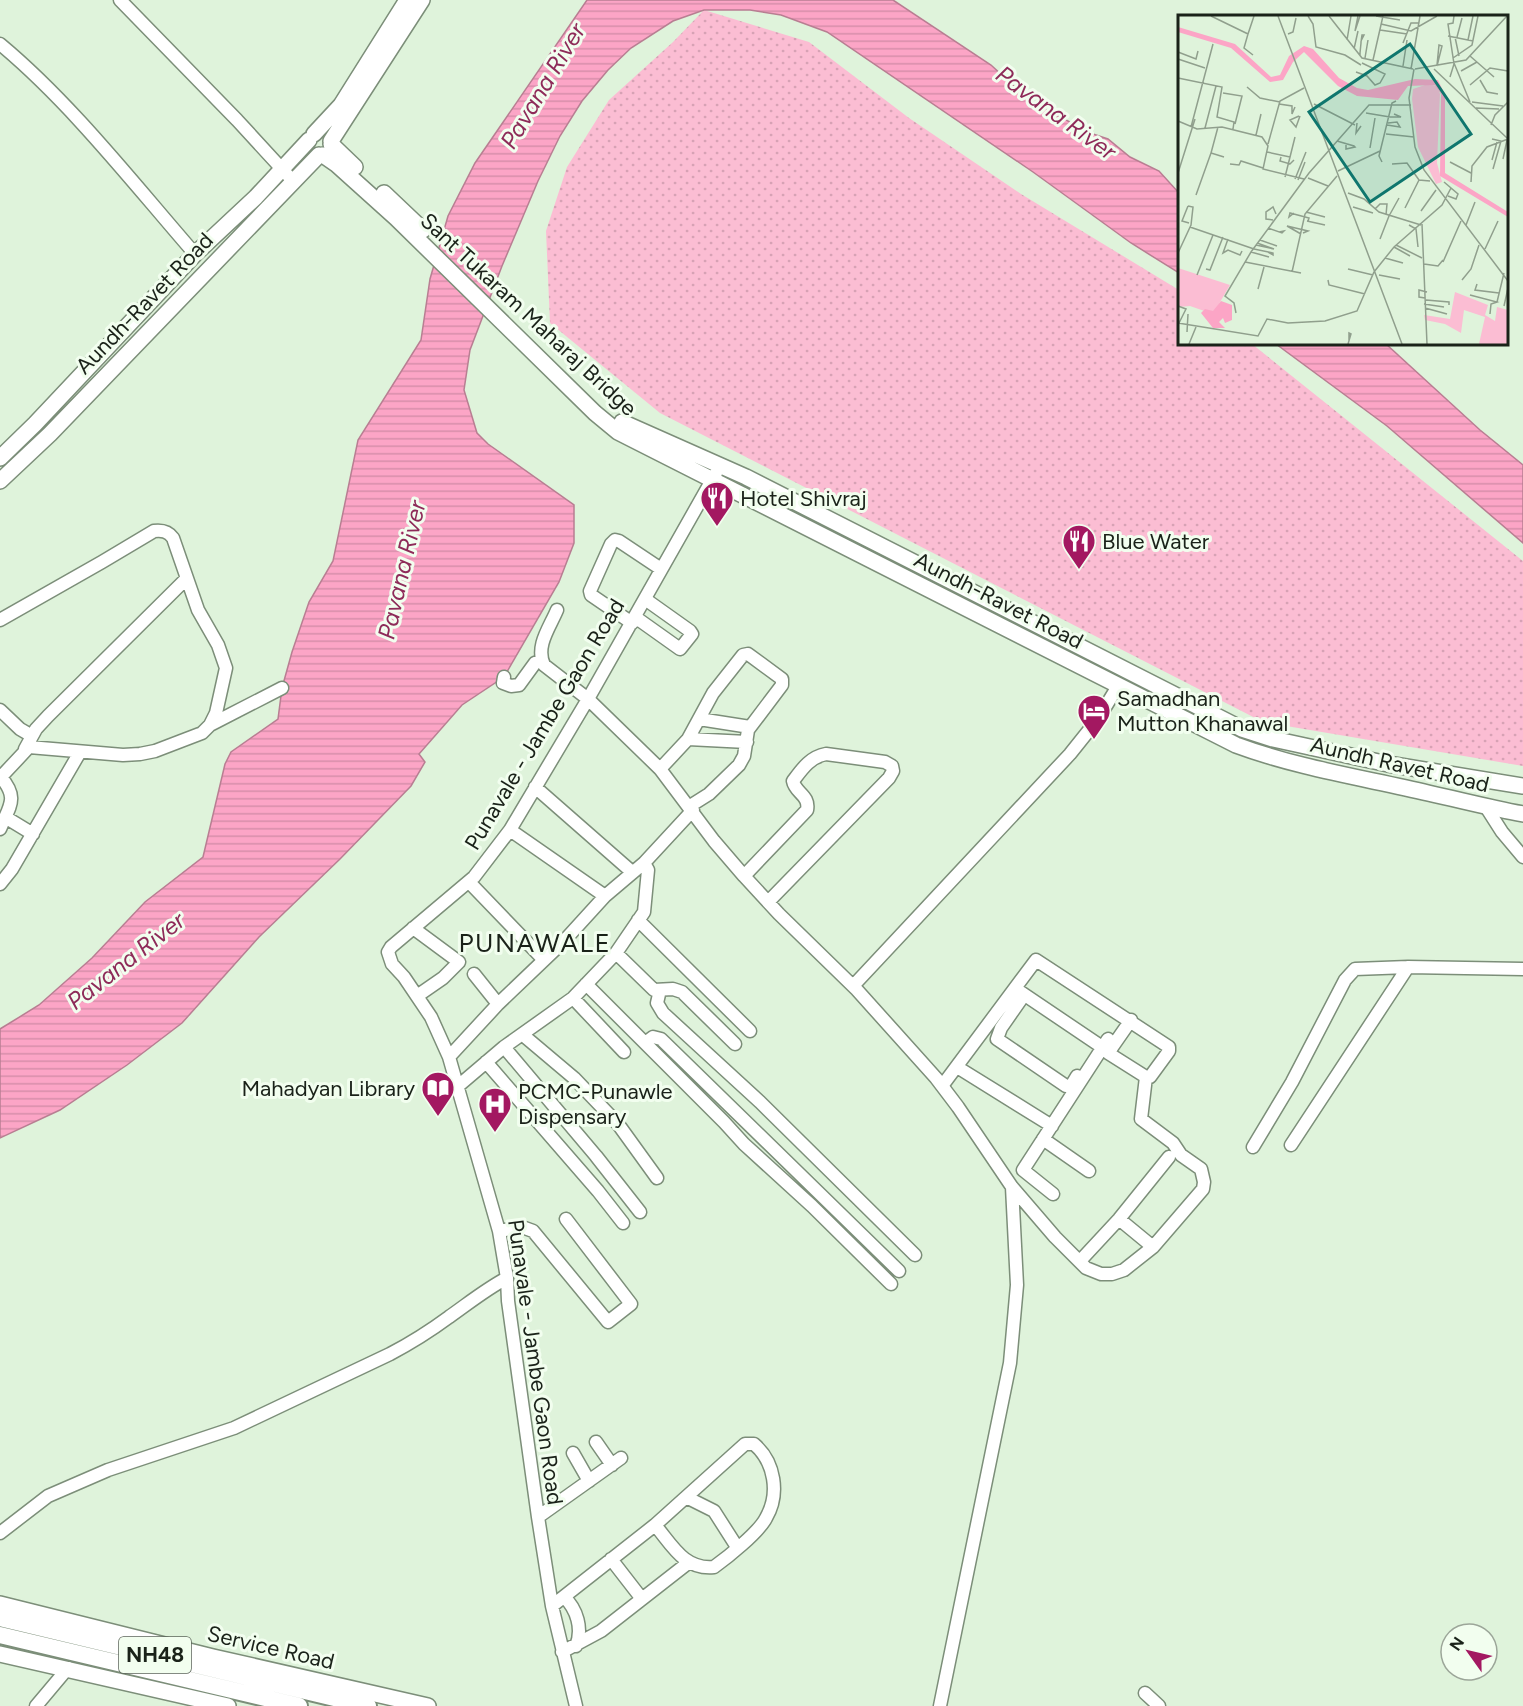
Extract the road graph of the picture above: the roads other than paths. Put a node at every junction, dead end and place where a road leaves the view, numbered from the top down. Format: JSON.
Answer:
{"nodes":[{"id":1,"x":120,"y":0,"type":"edge"},
{"id":2,"x":407,"y":0,"type":"edge"},
{"id":3,"x":422,"y":0,"type":"edge"},
{"id":4,"x":0,"y":44,"type":"edge"},
{"id":5,"x":311,"y":137,"type":"junction"},
{"id":6,"x":326,"y":149,"type":"junction"},
{"id":7,"x":282,"y":169,"type":"junction"},
{"id":8,"x":293,"y":181,"type":"junction"},
{"id":9,"x":195,"y":254,"type":"junction"},
{"id":10,"x":0,"y":458,"type":"edge"},
{"id":11,"x":715,"y":473,"type":"junction"},
{"id":12,"x":0,"y":481,"type":"edge"},
{"id":13,"x":662,"y":569,"type":"junction"},
{"id":14,"x":186,"y":579,"type":"junction"},
{"id":15,"x":645,"y":599,"type":"junction"},
{"id":16,"x":557,"y":610,"type":"dead end"},
{"id":17,"x":0,"y":620,"type":"edge"},
{"id":18,"x":633,"y":620,"type":"junction"},
{"id":19,"x":542,"y":660,"type":"junction"},
{"id":20,"x":504,"y":677,"type":"dead end"},
{"id":21,"x":1118,"y":686,"type":"junction"},
{"id":22,"x":282,"y":688,"type":"dead end"},
{"id":23,"x":588,"y":699,"type":"junction"},
{"id":24,"x":0,"y":710,"type":"edge"},
{"id":25,"x":699,"y":719,"type":"junction"},
{"id":26,"x":210,"y":725,"type":"junction"},
{"id":27,"x":750,"y":727,"type":"junction"},
{"id":28,"x":32,"y":736,"type":"junction"},
{"id":29,"x":688,"y":739,"type":"junction"},
{"id":30,"x":1273,"y":739,"type":"joint"},
{"id":31,"x":747,"y":742,"type":"junction"},
{"id":32,"x":26,"y":749,"type":"junction"},
{"id":33,"x":80,"y":752,"type":"junction"},
{"id":34,"x":1268,"y":755,"type":"joint"},
{"id":35,"x":660,"y":769,"type":"junction"},
{"id":36,"x":0,"y":777,"type":"edge"},
{"id":37,"x":1523,"y":786,"type":"edge"},
{"id":38,"x":535,"y":788,"type":"junction"},
{"id":39,"x":1486,"y":807,"type":"junction"},
{"id":40,"x":692,"y":808,"type":"junction"},
{"id":41,"x":1523,"y":814,"type":"edge"},
{"id":42,"x":2,"y":823,"type":"edge"},
{"id":43,"x":510,"y":830,"type":"junction"},
{"id":44,"x":33,"y":834,"type":"junction"},
{"id":45,"x":1523,"y":857,"type":"edge"},
{"id":46,"x":644,"y":863,"type":"junction"},
{"id":47,"x":632,"y":872,"type":"junction"},
{"id":48,"x":744,"y":876,"type":"junction"},
{"id":49,"x":469,"y":882,"type":"junction"},
{"id":50,"x":0,"y":884,"type":"edge"},
{"id":51,"x":604,"y":896,"type":"junction"},
{"id":52,"x":768,"y":902,"type":"junction"},
{"id":53,"x":638,"y":921,"type":"junction"},
{"id":54,"x":413,"y":928,"type":"junction"},
{"id":55,"x":615,"y":953,"type":"junction"},
{"id":56,"x":544,"y":960,"type":"junction"},
{"id":57,"x":1408,"y":967,"type":"junction"},
{"id":58,"x":1523,"y":969,"type":"edge"},
{"id":59,"x":474,"y":974,"type":"dead end"},
{"id":60,"x":586,"y":984,"type":"junction"},
{"id":61,"x":853,"y":986,"type":"junction"},
{"id":62,"x":660,"y":990,"type":"junction"},
{"id":63,"x":1019,"y":992,"type":"junction"},
{"id":64,"x":417,"y":996,"type":"junction"},
{"id":65,"x":573,"y":998,"type":"junction"},
{"id":66,"x":498,"y":1004,"type":"junction"},
{"id":67,"x":1128,"y":1018,"type":"junction"},
{"id":68,"x":750,"y":1031,"type":"dead end"},
{"id":69,"x":523,"y":1035,"type":"junction"},
{"id":70,"x":645,"y":1043,"type":"junction"},
{"id":71,"x":735,"y":1044,"type":"dead end"},
{"id":72,"x":1100,"y":1046,"type":"junction"},
{"id":73,"x":504,"y":1047,"type":"junction"},
{"id":74,"x":624,"y":1052,"type":"dead end"},
{"id":75,"x":450,"y":1057,"type":"junction"},
{"id":76,"x":486,"y":1062,"type":"junction"},
{"id":77,"x":957,"y":1067,"type":"junction"},
{"id":78,"x":1146,"y":1077,"type":"junction"},
{"id":79,"x":942,"y":1086,"type":"junction"},
{"id":80,"x":457,"y":1087,"type":"junction"},
{"id":81,"x":1052,"y":1126,"type":"junction"},
{"id":82,"x":1043,"y":1139,"type":"junction"},
{"id":83,"x":1291,"y":1145,"type":"dead end"},
{"id":84,"x":1253,"y":1147,"type":"dead end"},
{"id":85,"x":1168,"y":1157,"type":"dead end"},
{"id":86,"x":1089,"y":1171,"type":"dead end"},
{"id":87,"x":657,"y":1178,"type":"dead end"},
{"id":88,"x":1033,"y":1179,"type":"junction"},
{"id":89,"x":1016,"y":1191,"type":"junction"},
{"id":90,"x":1053,"y":1194,"type":"dead end"},
{"id":91,"x":640,"y":1212,"type":"dead end"},
{"id":92,"x":566,"y":1219,"type":"dead end"},
{"id":93,"x":1119,"y":1219,"type":"junction"},
{"id":94,"x":622,"y":1222,"type":"dead end"},
{"id":95,"x":499,"y":1231,"type":"junction"},
{"id":96,"x":1153,"y":1247,"type":"junction"},
{"id":97,"x":915,"y":1254,"type":"dead end"},
{"id":98,"x":1080,"y":1261,"type":"junction"},
{"id":99,"x":899,"y":1271,"type":"dead end"},
{"id":100,"x":507,"y":1278,"type":"junction"},
{"id":101,"x":891,"y":1284,"type":"dead end"},
{"id":102,"x":596,"y":1442,"type":"dead end"},
{"id":103,"x":573,"y":1453,"type":"dead end"},
{"id":104,"x":589,"y":1481,"type":"junction"},
{"id":105,"x":686,"y":1497,"type":"junction"},
{"id":106,"x":538,"y":1517,"type":"junction"},
{"id":107,"x":655,"y":1525,"type":"junction"},
{"id":108,"x":0,"y":1533,"type":"edge"},
{"id":109,"x":737,"y":1547,"type":"junction"},
{"id":110,"x":611,"y":1560,"type":"junction"},
{"id":111,"x":688,"y":1563,"type":"junction"},
{"id":112,"x":564,"y":1597,"type":"junction"},
{"id":113,"x":642,"y":1599,"type":"junction"},
{"id":114,"x":0,"y":1604,"type":"edge"},
{"id":115,"x":552,"y":1606,"type":"junction"},
{"id":116,"x":0,"y":1618,"type":"edge"},
{"id":117,"x":1,"y":1639,"type":"edge"},
{"id":118,"x":576,"y":1646,"type":"junction"},
{"id":119,"x":562,"y":1652,"type":"junction"},
{"id":120,"x":0,"y":1653,"type":"edge"},
{"id":121,"x":68,"y":1668,"type":"junction"},
{"id":122,"x":1145,"y":1693,"type":"dead end"},
{"id":123,"x":36,"y":1706,"type":"edge"},
{"id":124,"x":228,"y":1706,"type":"edge"},
{"id":125,"x":299,"y":1706,"type":"edge"},
{"id":126,"x":368,"y":1706,"type":"edge"},
{"id":127,"x":428,"y":1706,"type":"edge"},
{"id":128,"x":576,"y":1706,"type":"edge"},
{"id":129,"x":940,"y":1706,"type":"edge"},
{"id":130,"x":1159,"y":1706,"type":"edge"}],
"edges":[{"from":1,"to":7,"type":"street"},
{"from":2,"to":5,"type":"main road","name":"Aundh-Ravet Road"},
{"from":3,"to":6,"type":"main road","name":"Aundh-Ravet Road"},
{"from":4,"to":9,"type":"street"},
{"from":5,"to":6,"type":"main road"},
{"from":5,"to":7,"type":"main road","name":"Aundh-Ravet Road"},
{"from":6,"to":8,"type":"main road","name":"Aundh-Ravet Road"},
{"from":6,"to":11,"type":"main road","name":"Sant Tukaram Maharaj Bridge"},
{"from":7,"to":8,"type":"street"},
{"from":7,"to":9,"type":"main road","name":"Aundh-Ravet Road"},
{"from":8,"to":12,"type":"main road","name":"Aundh-Ravet Road"},
{"from":9,"to":10,"type":"main road","name":"Aundh-Ravet Road"},
{"from":11,"to":13,"type":"street","name":"Punavale - Jambe Gaon Road"},
{"from":11,"to":21,"type":"main road","name":"Aundh-Ravet Road"},
{"from":11,"to":30,"type":"main road","name":"Aundh-Ravet Road"},
{"from":13,"to":15,"type":"street","name":"Punavale - Jambe Gaon Road"},
{"from":13,"to":18,"type":"street"},
{"from":14,"to":17,"type":"street"},
{"from":14,"to":26,"type":"street"},
{"from":14,"to":28,"type":"street"},
{"from":15,"to":18,"type":"street","name":"Punavale - Jambe Gaon Road"},
{"from":15,"to":18,"type":"street"},
{"from":16,"to":19,"type":"street"},
{"from":18,"to":23,"type":"street","name":"Punavale - Jambe Gaon Road"},
{"from":19,"to":20,"type":"street"},
{"from":19,"to":23,"type":"street"},
{"from":21,"to":34,"type":"main road","name":"Aundh-Ravet Road"},
{"from":21,"to":61,"type":"street"},
{"from":22,"to":26,"type":"street"},
{"from":23,"to":35,"type":"street"},
{"from":23,"to":38,"type":"street","name":"Punavale - Jambe Gaon Road"},
{"from":24,"to":28,"type":"street"},
{"from":25,"to":27,"type":"street"},
{"from":25,"to":27,"type":"street"},
{"from":25,"to":29,"type":"street"},
{"from":26,"to":33,"type":"street"},
{"from":27,"to":31,"type":"street"},
{"from":28,"to":32,"type":"street"},
{"from":29,"to":31,"type":"street"},
{"from":29,"to":35,"type":"street"},
{"from":30,"to":37,"type":"main road","name":"Aundh Ravet Road"},
{"from":31,"to":40,"type":"street"},
{"from":32,"to":33,"type":"street"},
{"from":32,"to":36,"type":"street"},
{"from":33,"to":44,"type":"street"},
{"from":34,"to":39,"type":"main road","name":"Aundh Ravet Road"},
{"from":35,"to":40,"type":"street"},
{"from":36,"to":42,"type":"street"},
{"from":38,"to":43,"type":"street","name":"Punavale - Jambe Gaon Road"},
{"from":38,"to":47,"type":"street"},
{"from":39,"to":41,"type":"main road","name":"Aundh Ravet Road"},
{"from":39,"to":45,"type":"street"},
{"from":40,"to":46,"type":"street"},
{"from":40,"to":48,"type":"street"},
{"from":42,"to":44,"type":"street"},
{"from":43,"to":49,"type":"street","name":"Punavale - Jambe Gaon Road"},
{"from":43,"to":51,"type":"street"},
{"from":44,"to":50,"type":"street"},
{"from":46,"to":47,"type":"street"},
{"from":46,"to":53,"type":"street"},
{"from":47,"to":51,"type":"street"},
{"from":48,"to":52,"type":"street"},
{"from":48,"to":52,"type":"street"},
{"from":49,"to":54,"type":"street","name":"Punavale - Jambe Gaon Road"},
{"from":49,"to":56,"type":"street"},
{"from":51,"to":56,"type":"street"},
{"from":52,"to":61,"type":"street"},
{"from":53,"to":55,"type":"street"},
{"from":53,"to":68,"type":"street"},
{"from":54,"to":64,"type":"street","name":"Punavale - Jambe Gaon Road"},
{"from":54,"to":64,"type":"street"},
{"from":55,"to":60,"type":"street"},
{"from":55,"to":62,"type":"street"},
{"from":56,"to":66,"type":"street"},
{"from":57,"to":58,"type":"street"},
{"from":57,"to":83,"type":"street"},
{"from":57,"to":84,"type":"street"},
{"from":59,"to":66,"type":"street"},
{"from":60,"to":65,"type":"street"},
{"from":60,"to":70,"type":"street"},
{"from":61,"to":79,"type":"street"},
{"from":62,"to":71,"type":"street"},
{"from":62,"to":97,"type":"street"},
{"from":63,"to":67,"type":"street"},
{"from":63,"to":72,"type":"street"},
{"from":63,"to":72,"type":"street"},
{"from":63,"to":77,"type":"street"},
{"from":64,"to":75,"type":"street","name":"Punavale - Jambe Gaon Road"},
{"from":65,"to":69,"type":"street"},
{"from":65,"to":74,"type":"street"},
{"from":66,"to":75,"type":"street"},
{"from":67,"to":72,"type":"street"},
{"from":67,"to":78,"type":"street"},
{"from":67,"to":78,"type":"street"},
{"from":69,"to":73,"type":"street"},
{"from":69,"to":87,"type":"street"},
{"from":70,"to":99,"type":"street"},
{"from":70,"to":101,"type":"street"},
{"from":72,"to":81,"type":"street"},
{"from":73,"to":76,"type":"street"},
{"from":73,"to":91,"type":"street"},
{"from":75,"to":80,"type":"street","name":"Punavale - Jambe Gaon Road"},
{"from":76,"to":80,"type":"street"},
{"from":76,"to":94,"type":"street"},
{"from":77,"to":79,"type":"street"},
{"from":77,"to":81,"type":"street"},
{"from":78,"to":96,"type":"street"},
{"from":79,"to":89,"type":"street"},
{"from":80,"to":95,"type":"street","name":"Punavale - Jambe Gaon Road"},
{"from":81,"to":82,"type":"street"},
{"from":82,"to":86,"type":"street"},
{"from":82,"to":88,"type":"street"},
{"from":85,"to":93,"type":"street"},
{"from":88,"to":89,"type":"street"},
{"from":88,"to":90,"type":"street"},
{"from":89,"to":98,"type":"street"},
{"from":89,"to":129,"type":"street"},
{"from":92,"to":95,"type":"street"},
{"from":93,"to":96,"type":"street"},
{"from":93,"to":98,"type":"street"},
{"from":95,"to":100,"type":"street","name":"Punavale - Jambe Gaon Road"},
{"from":96,"to":98,"type":"street"},
{"from":100,"to":106,"type":"street","name":"Punavale - Jambe Gaon Road"},
{"from":100,"to":108,"type":"street"},
{"from":102,"to":104,"type":"street"},
{"from":103,"to":104,"type":"street"},
{"from":104,"to":106,"type":"street"},
{"from":105,"to":107,"type":"street"},
{"from":105,"to":109,"type":"street"},
{"from":105,"to":109,"type":"street"},
{"from":106,"to":115,"type":"street","name":"Punavale - Jambe Gaon Road"},
{"from":107,"to":110,"type":"street"},
{"from":107,"to":111,"type":"street"},
{"from":109,"to":111,"type":"street"},
{"from":110,"to":112,"type":"street"},
{"from":110,"to":113,"type":"street"},
{"from":111,"to":113,"type":"street"},
{"from":112,"to":115,"type":"street"},
{"from":112,"to":118,"type":"street"},
{"from":113,"to":118,"type":"street"},
{"from":114,"to":127,"type":"main road","name":"Service Road"},
{"from":115,"to":119,"type":"street","name":"Punavale - Jambe Gaon Road"},
{"from":116,"to":126,"type":"highway","number":"NH48"},
{"from":117,"to":125,"type":"highway","number":"NH48"},
{"from":118,"to":119,"type":"street"},
{"from":119,"to":128,"type":"street","name":"Punavale - Jambe Gaon Road"},
{"from":120,"to":121,"type":"main road"},
{"from":121,"to":123,"type":"street"},
{"from":121,"to":124,"type":"main road"},
{"from":122,"to":130,"type":"street"}]}
